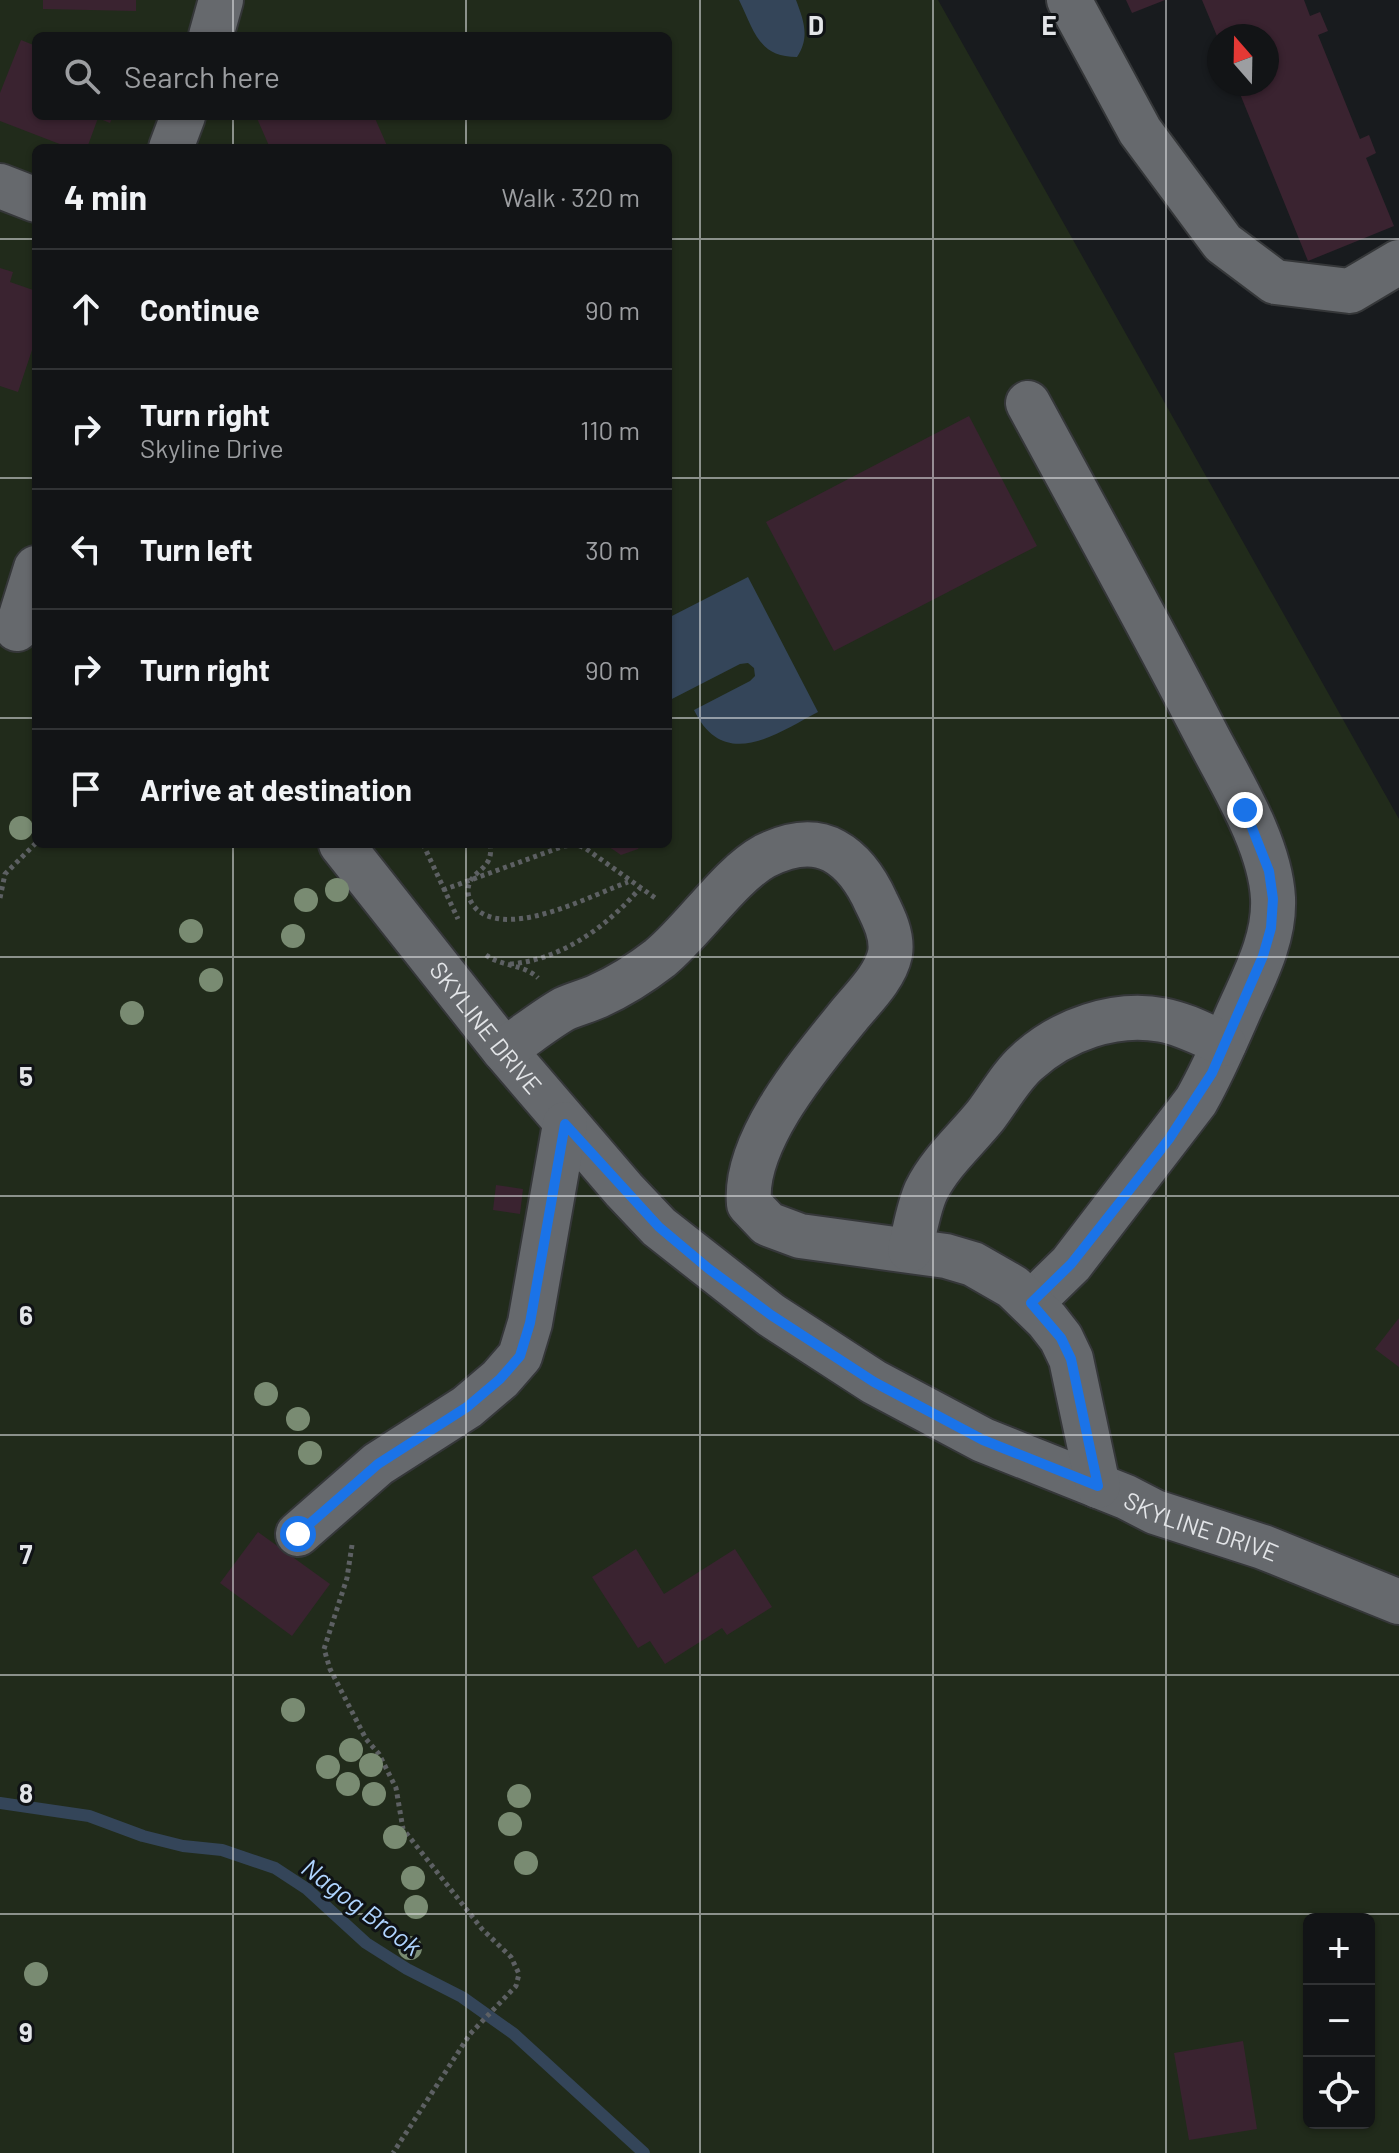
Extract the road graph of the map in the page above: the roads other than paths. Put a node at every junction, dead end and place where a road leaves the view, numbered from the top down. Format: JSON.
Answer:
{"nodes":[{"id":1,"x":221,"y":0,"type":"edge"},
{"id":2,"x":1069,"y":0,"type":"edge"},
{"id":3,"x":212,"y":32,"type":"edge"},
{"id":4,"x":182,"y":120,"type":"edge"},
{"id":5,"x":172,"y":144,"type":"edge"},
{"id":6,"x":0,"y":186,"type":"edge"},
{"id":7,"x":32,"y":198,"type":"edge"},
{"id":8,"x":1399,"y":262,"type":"edge"},
{"id":9,"x":1028,"y":403,"type":"dead end"},
{"id":10,"x":32,"y":582,"type":"edge"},
{"id":11,"x":18,"y":629,"type":"edge"},
{"id":12,"x":344,"y":848,"type":"edge"},
{"id":13,"x":1224,"y":1044,"type":"junction"},
{"id":14,"x":504,"y":1050,"type":"junction"},
{"id":15,"x":565,"y":1124,"type":"junction"},
{"id":16,"x":910,"y":1250,"type":"junction"},
{"id":17,"x":1031,"y":1303,"type":"junction"},
{"id":18,"x":1098,"y":1486,"type":"junction"},
{"id":19,"x":298,"y":1534,"type":"dead end"},
{"id":20,"x":1399,"y":1602,"type":"edge"}],
"edges":[{"from":1,"to":3,"type":"street"},
{"from":2,"to":8,"type":"street"},
{"from":4,"to":5,"type":"street"},
{"from":6,"to":7,"type":"street"},
{"from":9,"to":13,"type":"street"},
{"from":10,"to":11,"type":"street"},
{"from":12,"to":14,"type":"street","name":"SKYLINE DRIVE"},
{"from":13,"to":16,"type":"street"},
{"from":13,"to":17,"type":"street"},
{"from":14,"to":15,"type":"street","name":"SKYLINE DRIVE"},
{"from":14,"to":16,"type":"street"},
{"from":15,"to":18,"type":"street","name":"SKYLINE DRIVE"},
{"from":15,"to":19,"type":"street"},
{"from":16,"to":17,"type":"street"},
{"from":17,"to":18,"type":"street"},
{"from":18,"to":20,"type":"street","name":"SKYLINE DRIVE"}]}
